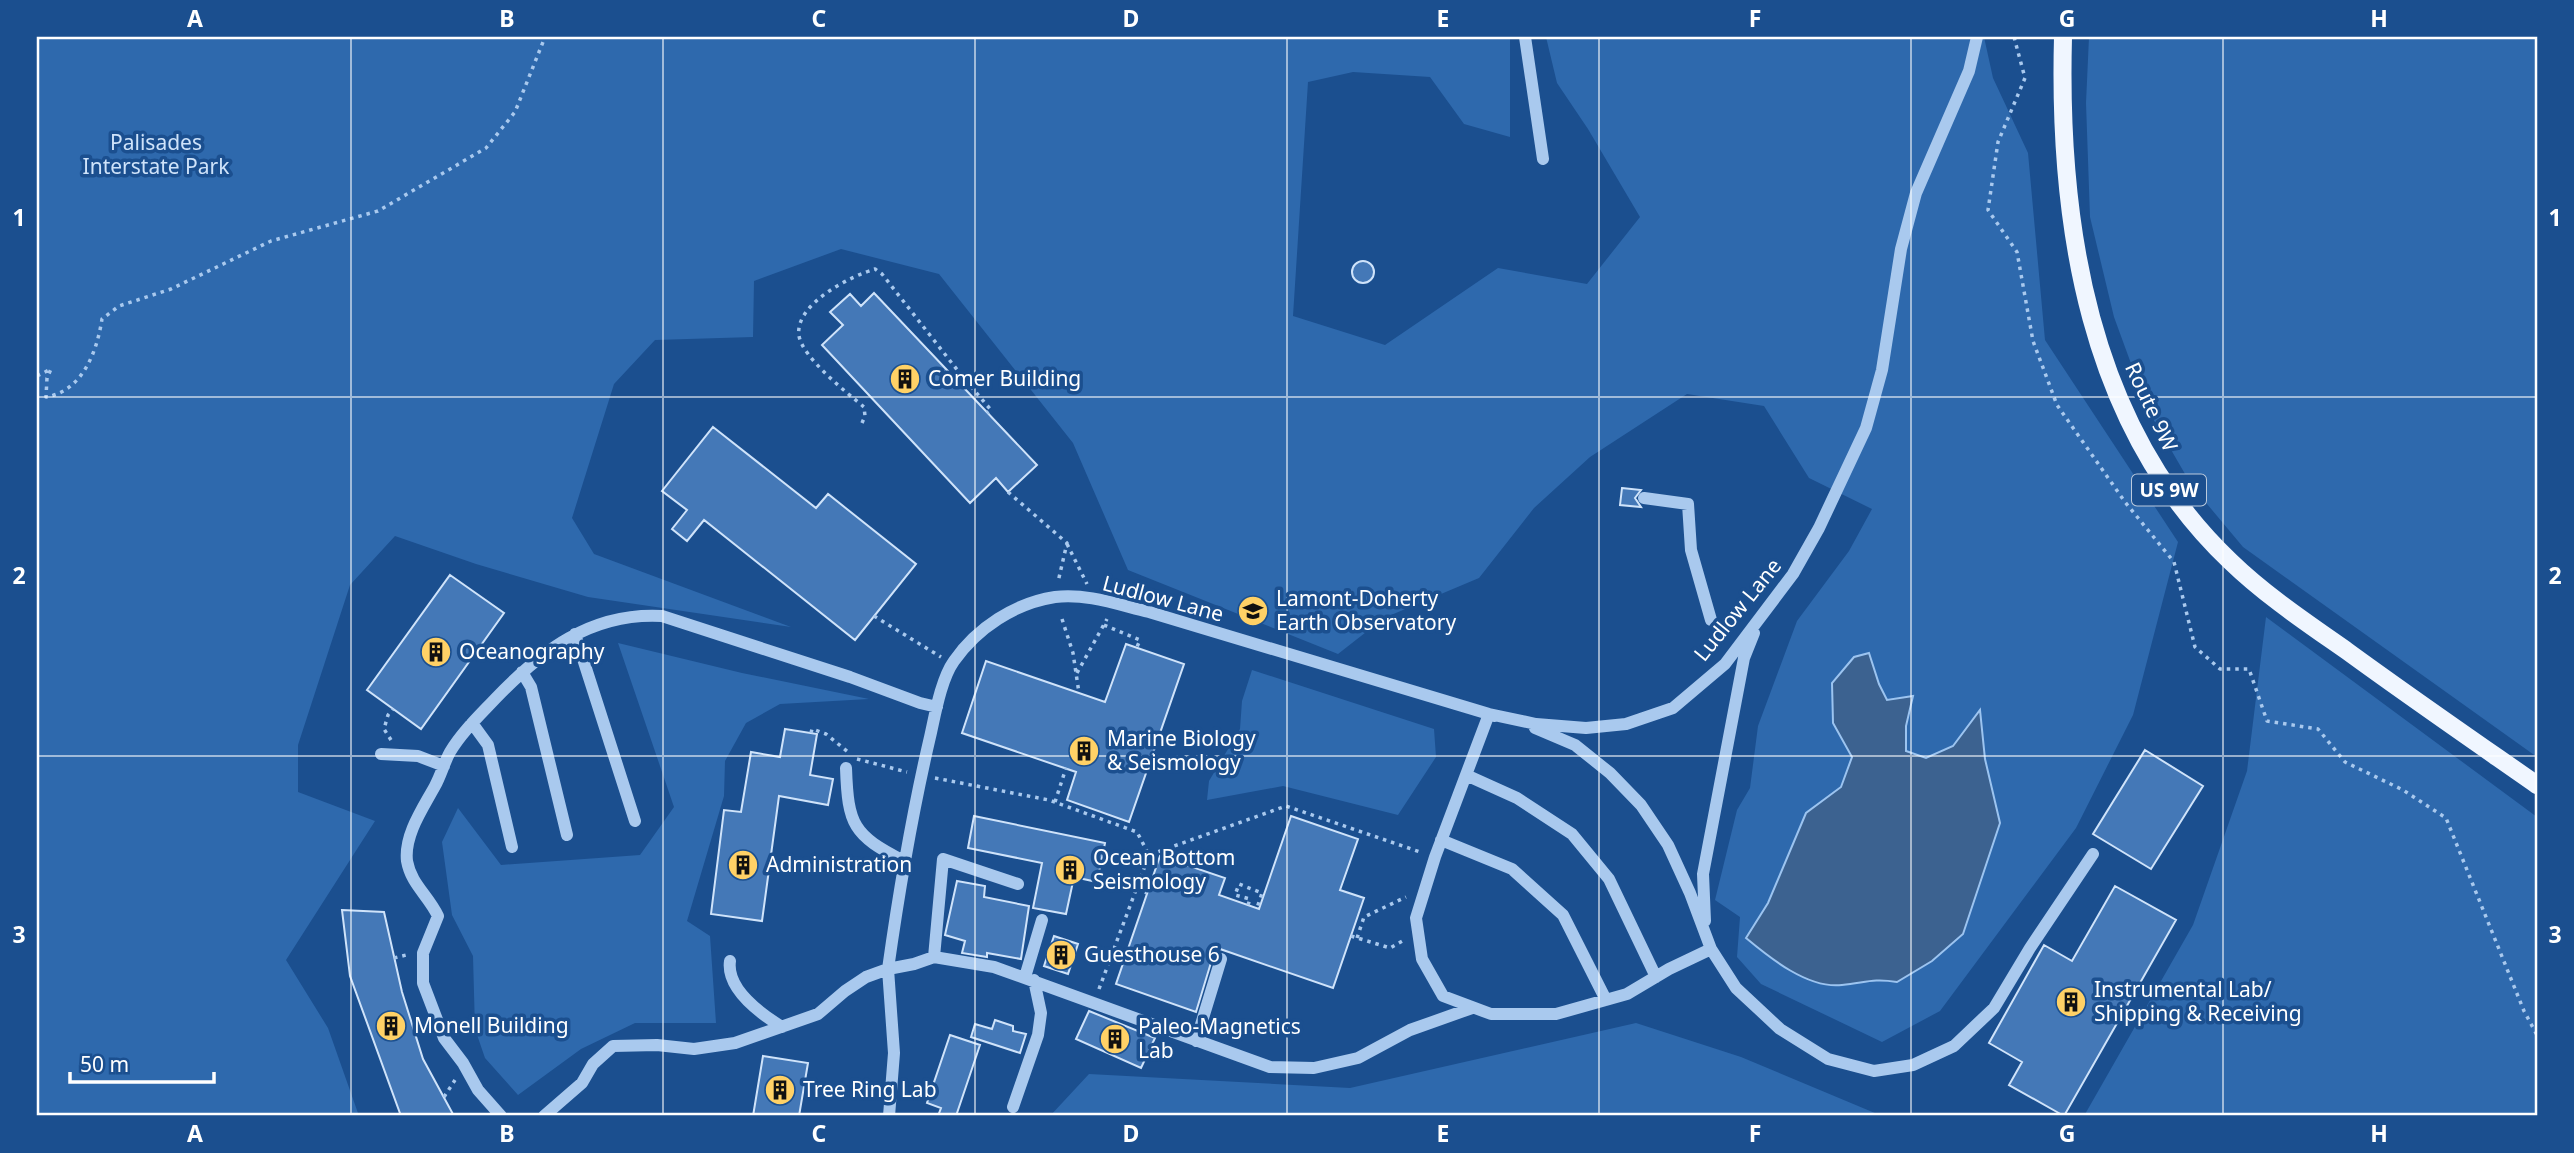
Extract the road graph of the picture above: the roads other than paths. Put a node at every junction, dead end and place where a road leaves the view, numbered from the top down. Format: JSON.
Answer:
{"nodes":[{"id":1,"x":1525,"y":37,"type":"edge"},
{"id":2,"x":1978,"y":37,"type":"edge"},
{"id":3,"x":2063,"y":37,"type":"edge"},
{"id":4,"x":1543,"y":159,"type":"dead end"},
{"id":5,"x":1644,"y":499,"type":"dead end"},
{"id":6,"x":1761,"y":617,"type":"junction"},
{"id":7,"x":1711,"y":620,"type":"dead end"},
{"id":8,"x":575,"y":634,"type":"junction"},
{"id":9,"x":522,"y":672,"type":"junction"},
{"id":10,"x":937,"y":707,"type":"junction"},
{"id":11,"x":1489,"y":714,"type":"junction"},
{"id":12,"x":472,"y":723,"type":"junction"},
{"id":13,"x":381,"y":754,"type":"dead end"},
{"id":14,"x":444,"y":766,"type":"junction"},
{"id":15,"x":846,"y":768,"type":"dead end"},
{"id":16,"x":1466,"y":775,"type":"junction"},
{"id":17,"x":2537,"y":785,"type":"edge"},
{"id":18,"x":635,"y":821,"type":"dead end"},
{"id":19,"x":567,"y":835,"type":"dead end"},
{"id":20,"x":1441,"y":840,"type":"junction"},
{"id":21,"x":512,"y":847,"type":"dead end"},
{"id":22,"x":2093,"y":853,"type":"dead end"},
{"id":23,"x":904,"y":861,"type":"junction"},
{"id":24,"x":1018,"y":884,"type":"dead end"},
{"id":25,"x":1042,"y":920,"type":"dead end"},
{"id":26,"x":1710,"y":948,"type":"junction"},
{"id":27,"x":934,"y":957,"type":"junction"},
{"id":28,"x":1221,"y":959,"type":"dead end"},
{"id":29,"x":730,"y":961,"type":"dead end"},
{"id":30,"x":888,"y":969,"type":"junction"},
{"id":31,"x":1656,"y":977,"type":"junction"},
{"id":32,"x":1030,"y":979,"type":"junction"},
{"id":33,"x":1606,"y":1000,"type":"junction"},
{"id":34,"x":1472,"y":1008,"type":"junction"},
{"id":35,"x":782,"y":1027,"type":"junction"},
{"id":36,"x":1196,"y":1041,"type":"junction"},
{"id":37,"x":1013,"y":1107,"type":"dead end"},
{"id":38,"x":501,"y":1116,"type":"edge"},
{"id":39,"x":544,"y":1116,"type":"edge"},
{"id":40,"x":889,"y":1116,"type":"edge"}],
"edges":[{"from":1,"to":4,"type":"lane"},
{"from":2,"to":6,"type":"lane","name":"Ludlow Lane"},
{"from":3,"to":17,"type":"main road","name":"Route 9W","number":"US 9W"},
{"from":5,"to":7,"type":"lane"},
{"from":6,"to":11,"type":"lane","name":"Ludlow Lane"},
{"from":6,"to":26,"type":"lane"},
{"from":8,"to":9,"type":"lane"},
{"from":8,"to":10,"type":"lane"},
{"from":8,"to":18,"type":"lane"},
{"from":9,"to":12,"type":"lane"},
{"from":9,"to":19,"type":"lane"},
{"from":10,"to":11,"type":"lane","name":"Ludlow Lane"},
{"from":10,"to":23,"type":"lane","name":"Ludlow Lane"},
{"from":11,"to":16,"type":"lane"},
{"from":11,"to":26,"type":"lane"},
{"from":12,"to":14,"type":"lane"},
{"from":12,"to":21,"type":"lane"},
{"from":13,"to":14,"type":"lane"},
{"from":14,"to":38,"type":"lane"},
{"from":15,"to":23,"type":"lane"},
{"from":16,"to":20,"type":"lane"},
{"from":16,"to":31,"type":"lane"},
{"from":20,"to":33,"type":"lane"},
{"from":20,"to":34,"type":"lane"},
{"from":22,"to":26,"type":"lane"},
{"from":23,"to":30,"type":"lane","name":"Ludlow Lane"},
{"from":24,"to":27,"type":"lane"},
{"from":25,"to":32,"type":"lane"},
{"from":26,"to":31,"type":"lane"},
{"from":27,"to":30,"type":"lane"},
{"from":27,"to":32,"type":"lane"},
{"from":28,"to":36,"type":"lane"},
{"from":29,"to":35,"type":"lane"},
{"from":30,"to":35,"type":"lane"},
{"from":30,"to":40,"type":"lane","name":"Ludlow Lane"},
{"from":31,"to":33,"type":"lane"},
{"from":32,"to":36,"type":"lane"},
{"from":32,"to":37,"type":"lane"},
{"from":33,"to":34,"type":"lane"},
{"from":34,"to":36,"type":"lane"},
{"from":35,"to":39,"type":"lane"}]}
